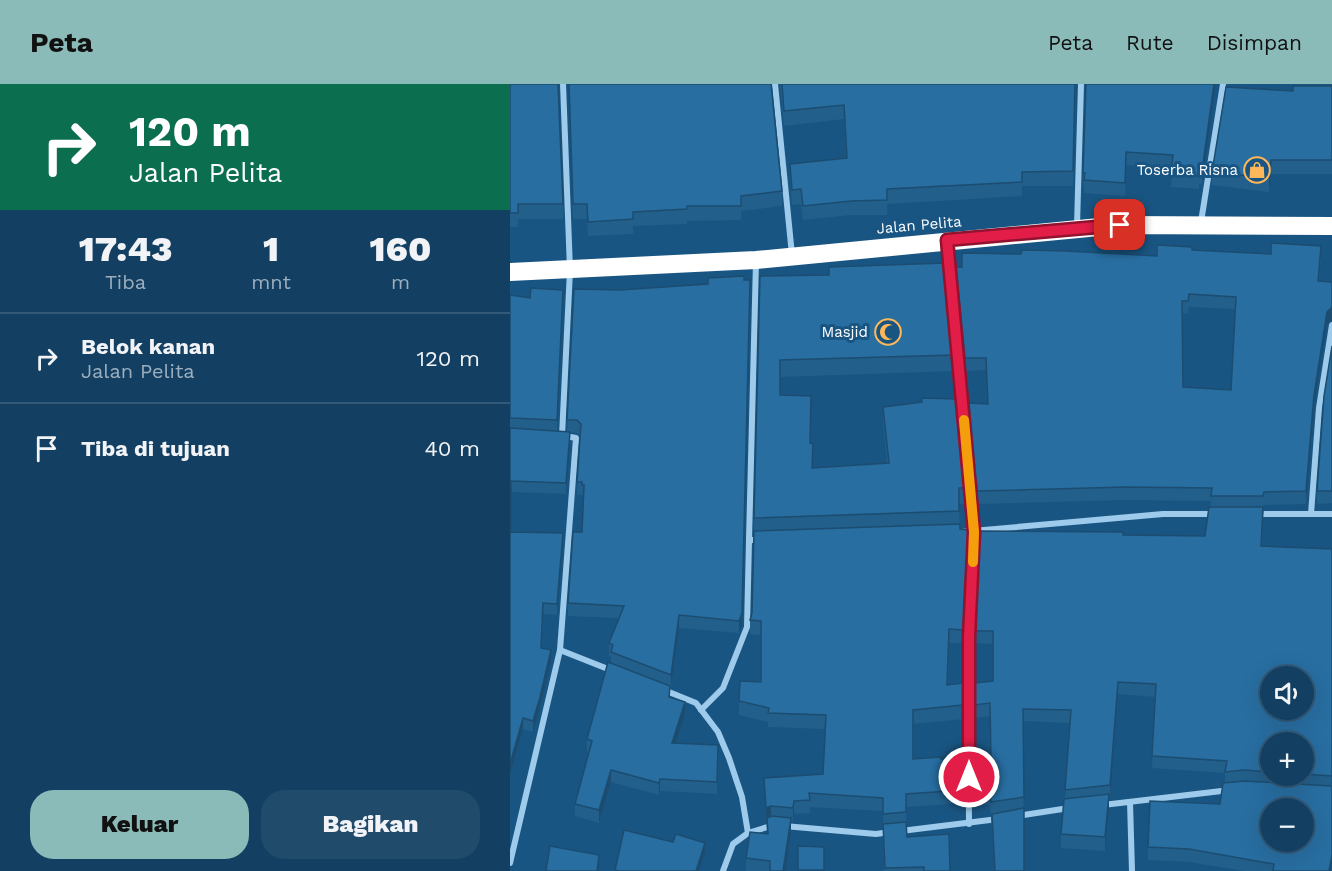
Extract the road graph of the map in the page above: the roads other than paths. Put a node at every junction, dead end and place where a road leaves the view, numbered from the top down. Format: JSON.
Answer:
{"nodes":[{"id":1,"x":563,"y":84,"type":"edge"},
{"id":2,"x":775,"y":84,"type":"edge"},
{"id":3,"x":1081,"y":84,"type":"edge"},
{"id":4,"x":1223,"y":84,"type":"edge"},
{"id":5,"x":1200,"y":226,"type":"junction"},
{"id":6,"x":1332,"y":226,"type":"edge"},
{"id":7,"x":1077,"y":229,"type":"junction"},
{"id":8,"x":947,"y":240,"type":"junction"},
{"id":9,"x":792,"y":256,"type":"junction"},
{"id":10,"x":756,"y":260,"type":"junction"},
{"id":11,"x":570,"y":270,"type":"junction"},
{"id":12,"x":510,"y":272,"type":"edge"},
{"id":13,"x":1332,"y":325,"type":"edge"},
{"id":14,"x":550,"y":436,"type":"edge"},
{"id":15,"x":562,"y":436,"type":"junction"},
{"id":16,"x":1220,"y":514,"type":"edge"},
{"id":17,"x":1242,"y":514,"type":"edge"},
{"id":18,"x":1311,"y":514,"type":"junction"},
{"id":19,"x":1332,"y":514,"type":"edge"},
{"id":20,"x":950,"y":532,"type":"edge"},
{"id":21,"x":974,"y":532,"type":"junction"},
{"id":22,"x":772,"y":539,"type":"edge"},
{"id":23,"x":749,"y":540,"type":"junction"},
{"id":24,"x":560,"y":650,"type":"junction"},
{"id":25,"x":623,"y":674,"type":"edge"},
{"id":26,"x":654,"y":687,"type":"edge"},
{"id":27,"x":701,"y":710,"type":"junction"},
{"id":28,"x":1233,"y":790,"type":"edge"},
{"id":29,"x":1130,"y":802,"type":"junction"},
{"id":30,"x":1097,"y":805,"type":"edge"},
{"id":31,"x":1075,"y":807,"type":"edge"},
{"id":32,"x":1011,"y":817,"type":"edge"},
{"id":33,"x":1001,"y":819,"type":"edge"},
{"id":34,"x":969,"y":824,"type":"junction"},
{"id":35,"x":748,"y":833,"type":"junction"},
{"id":36,"x":510,"y":863,"type":"edge"},
{"id":37,"x":723,"y":871,"type":"edge"},
{"id":38,"x":1132,"y":871,"type":"edge"}],
"edges":[{"from":1,"to":11,"type":"street"},
{"from":2,"to":9,"type":"street"},
{"from":3,"to":7,"type":"street"},
{"from":4,"to":5,"type":"street"},
{"from":5,"to":6,"type":"highway","name":"Jalan Pelita"},
{"from":5,"to":7,"type":"highway","name":"Jalan Pelita"},
{"from":7,"to":8,"type":"highway","name":"Jalan Pelita"},
{"from":8,"to":9,"type":"highway","name":"Jalan Pelita"},
{"from":8,"to":21,"type":"street"},
{"from":9,"to":10,"type":"highway","name":"Jalan Pelita"},
{"from":10,"to":11,"type":"highway","name":"Jalan Pelita"},
{"from":10,"to":23,"type":"street"},
{"from":11,"to":12,"type":"highway","name":"Jalan Pelita"},
{"from":11,"to":15,"type":"street"},
{"from":13,"to":18,"type":"street"},
{"from":14,"to":15,"type":"street"},
{"from":15,"to":24,"type":"street"},
{"from":16,"to":21,"type":"street"},
{"from":17,"to":18,"type":"street"},
{"from":18,"to":19,"type":"street"},
{"from":20,"to":21,"type":"street"},
{"from":21,"to":34,"type":"street"},
{"from":22,"to":23,"type":"street"},
{"from":23,"to":27,"type":"street"},
{"from":24,"to":25,"type":"street"},
{"from":24,"to":36,"type":"street"},
{"from":26,"to":27,"type":"street"},
{"from":27,"to":35,"type":"street"},
{"from":28,"to":29,"type":"street"},
{"from":29,"to":30,"type":"street"},
{"from":29,"to":38,"type":"street"},
{"from":31,"to":32,"type":"street"},
{"from":33,"to":34,"type":"street"},
{"from":34,"to":35,"type":"street"},
{"from":35,"to":37,"type":"street"}]}
